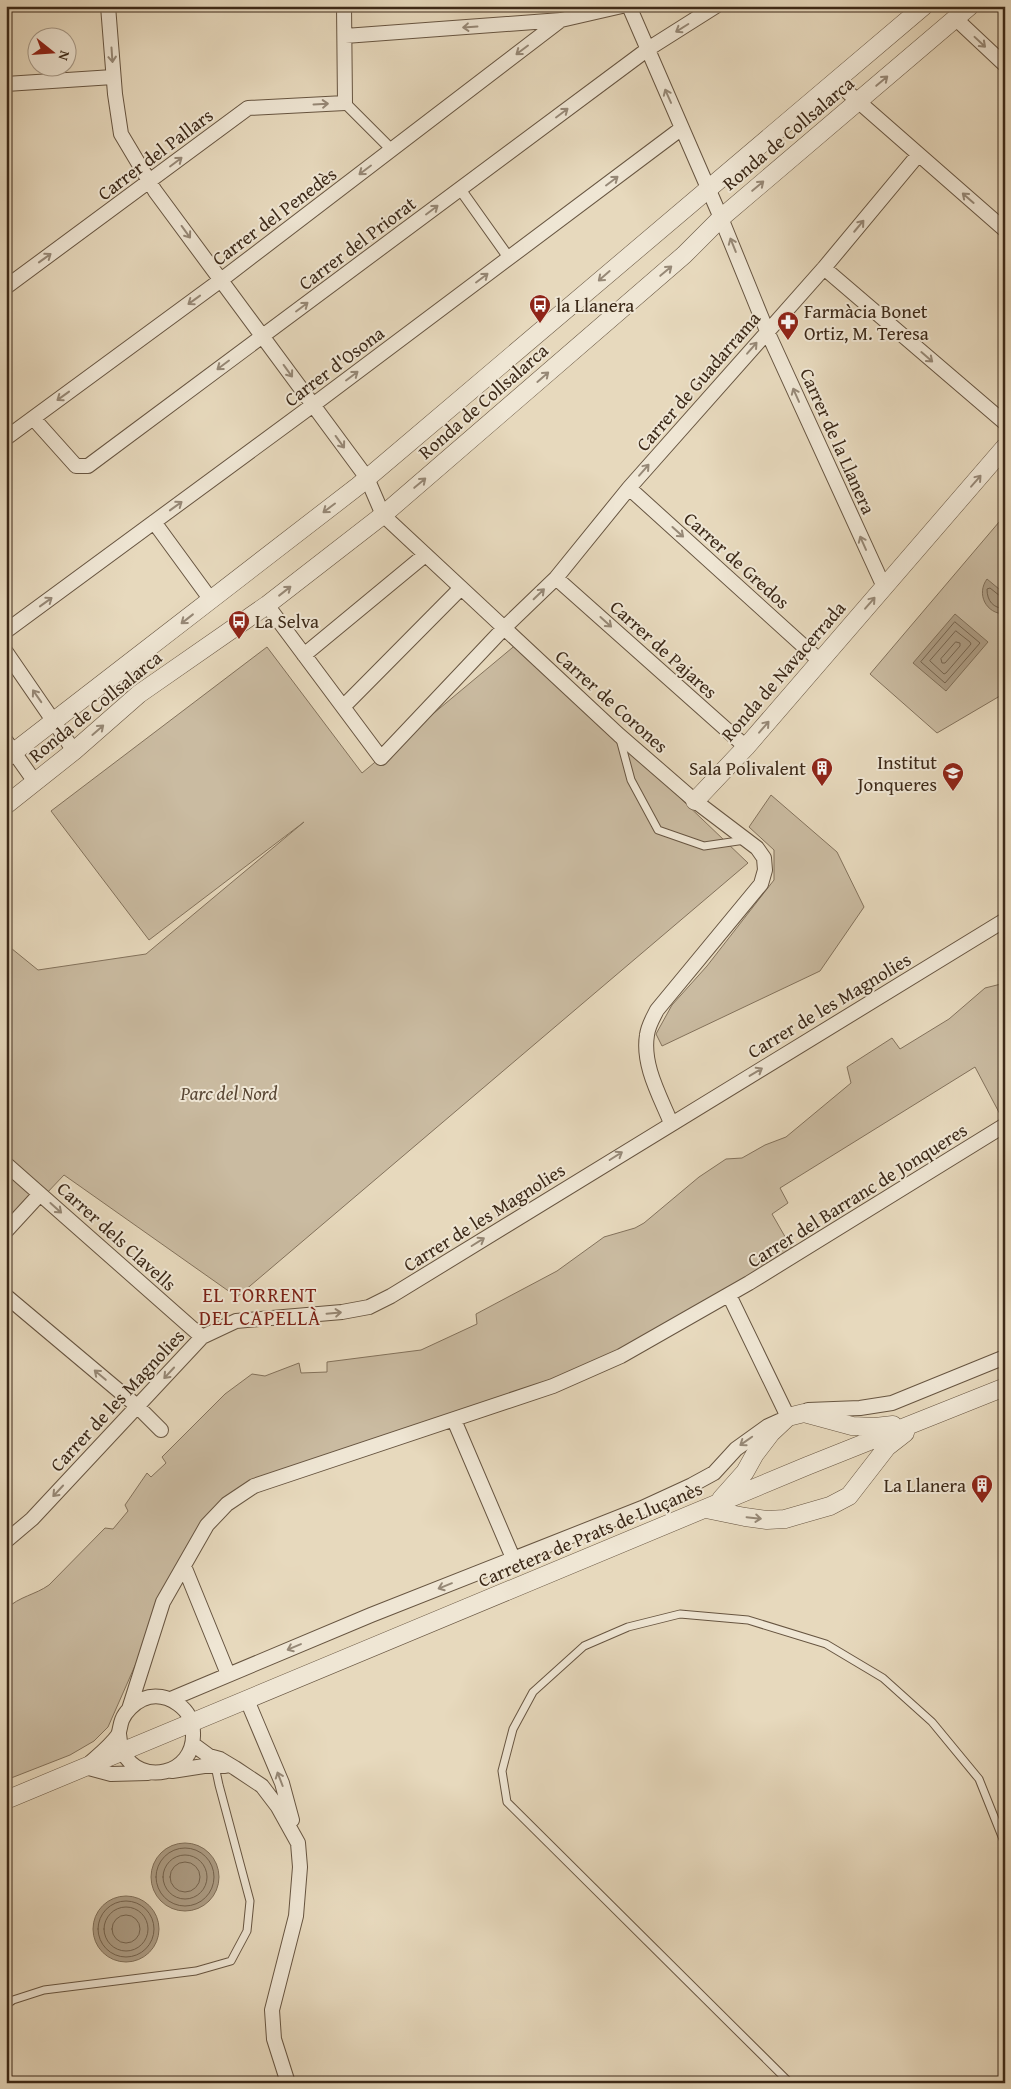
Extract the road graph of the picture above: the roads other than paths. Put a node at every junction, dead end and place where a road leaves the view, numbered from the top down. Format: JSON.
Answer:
{"nodes":[{"id":1,"x":108,"y":6,"type":"edge"},
{"id":2,"x":344,"y":6,"type":"edge"},
{"id":3,"x":622,"y":6,"type":"edge"},
{"id":4,"x":629,"y":6,"type":"edge"},
{"id":5,"x":716,"y":6,"type":"edge"},
{"id":6,"x":924,"y":6,"type":"edge"},
{"id":7,"x":970,"y":6,"type":"edge"},
{"id":8,"x":956,"y":19,"type":"junction"},
{"id":9,"x":561,"y":20,"type":"junction"},
{"id":10,"x":345,"y":36,"type":"junction"},
{"id":11,"x":648,"y":49,"type":"junction"},
{"id":12,"x":1005,"y":65,"type":"edge"},
{"id":13,"x":113,"y":77,"type":"junction"},
{"id":14,"x":835,"y":81,"type":"junction"},
{"id":15,"x":6,"y":84,"type":"edge"},
{"id":16,"x":858,"y":101,"type":"junction"},
{"id":17,"x":345,"y":103,"type":"junction"},
{"id":18,"x":682,"y":128,"type":"junction"},
{"id":19,"x":392,"y":150,"type":"junction"},
{"id":20,"x":918,"y":155,"type":"junction"},
{"id":21,"x":149,"y":182,"type":"junction"},
{"id":22,"x":460,"y":189,"type":"junction"},
{"id":23,"x":709,"y":189,"type":"junction"},
{"id":24,"x":721,"y":218,"type":"junction"},
{"id":25,"x":1005,"y":230,"type":"edge"},
{"id":26,"x":509,"y":258,"type":"junction"},
{"id":27,"x":824,"y":268,"type":"junction"},
{"id":28,"x":221,"y":280,"type":"junction"},
{"id":29,"x":6,"y":287,"type":"edge"},
{"id":30,"x":767,"y":331,"type":"junction"},
{"id":31,"x":263,"y":336,"type":"junction"},
{"id":32,"x":313,"y":405,"type":"junction"},
{"id":33,"x":34,"y":418,"type":"junction"},
{"id":34,"x":1005,"y":423,"type":"edge"},
{"id":35,"x":6,"y":438,"type":"edge"},
{"id":36,"x":1005,"y":447,"type":"edge"},
{"id":37,"x":367,"y":478,"type":"junction"},
{"id":38,"x":629,"y":488,"type":"junction"},
{"id":39,"x":383,"y":515,"type":"junction"},
{"id":40,"x":154,"y":522,"type":"junction"},
{"id":41,"x":425,"y":555,"type":"junction"},
{"id":42,"x":556,"y":578,"type":"junction"},
{"id":43,"x":884,"y":587,"type":"junction"},
{"id":44,"x":461,"y":588,"type":"junction"},
{"id":45,"x":211,"y":600,"type":"junction"},
{"id":46,"x":267,"y":605,"type":"junction"},
{"id":47,"x":504,"y":628,"type":"junction"},
{"id":48,"x":6,"y":631,"type":"edge"},
{"id":49,"x":6,"y":652,"type":"edge"},
{"id":50,"x":304,"y":654,"type":"junction"},
{"id":51,"x":820,"y":660,"type":"junction"},
{"id":52,"x":343,"y":707,"type":"junction"},
{"id":53,"x":55,"y":721,"type":"junction"},
{"id":54,"x":619,"y":734,"type":"junction"},
{"id":55,"x":746,"y":747,"type":"junction"},
{"id":56,"x":9,"y":750,"type":"edge"},
{"id":57,"x":74,"y":751,"type":"junction"},
{"id":58,"x":35,"y":782,"type":"junction"},
{"id":59,"x":695,"y":801,"type":"junction"},
{"id":60,"x":6,"y":805,"type":"edge"},
{"id":61,"x":748,"y":840,"type":"junction"},
{"id":62,"x":1005,"y":920,"type":"edge"},
{"id":63,"x":671,"y":1122,"type":"junction"},
{"id":64,"x":1005,"y":1125,"type":"edge"},
{"id":65,"x":6,"y":1164,"type":"edge"},
{"id":66,"x":40,"y":1194,"type":"junction"},
{"id":67,"x":6,"y":1231,"type":"edge"},
{"id":68,"x":728,"y":1295,"type":"junction"},
{"id":69,"x":6,"y":1296,"type":"edge"},
{"id":70,"x":202,"y":1337,"type":"junction"},
{"id":71,"x":1005,"y":1356,"type":"edge"},
{"id":72,"x":1005,"y":1387,"type":"edge"},
{"id":73,"x":137,"y":1406,"type":"junction"},
{"id":74,"x":788,"y":1417,"type":"junction"},
{"id":75,"x":822,"y":1417,"type":"junction"},
{"id":76,"x":926,"y":1418,"type":"junction"},
{"id":77,"x":454,"y":1420,"type":"junction"},
{"id":78,"x":161,"y":1430,"type":"dead end"},
{"id":79,"x":863,"y":1444,"type":"junction"},
{"id":80,"x":856,"y":1488,"type":"junction"},
{"id":81,"x":706,"y":1509,"type":"junction"},
{"id":82,"x":9,"y":1536,"type":"edge"},
{"id":83,"x":513,"y":1558,"type":"junction"},
{"id":84,"x":184,"y":1566,"type":"junction"},
{"id":85,"x":228,"y":1674,"type":"junction"},
{"id":86,"x":171,"y":1700,"type":"junction"},
{"id":87,"x":247,"y":1700,"type":"junction"},
{"id":88,"x":129,"y":1709,"type":"junction"},
{"id":89,"x":193,"y":1722,"type":"junction"},
{"id":90,"x":119,"y":1734,"type":"junction"},
{"id":91,"x":194,"y":1745,"type":"junction"},
{"id":92,"x":123,"y":1752,"type":"junction"},
{"id":93,"x":215,"y":1766,"type":"junction"},
{"id":94,"x":85,"y":1767,"type":"junction"},
{"id":95,"x":236,"y":1768,"type":"junction"},
{"id":96,"x":159,"y":1773,"type":"junction"},
{"id":97,"x":6,"y":1800,"type":"edge"},
{"id":98,"x":298,"y":1843,"type":"junction"},
{"id":99,"x":1005,"y":1844,"type":"edge"},
{"id":100,"x":6,"y":2004,"type":"edge"},
{"id":101,"x":288,"y":2083,"type":"edge"},
{"id":102,"x":790,"y":2083,"type":"edge"}],
"edges":[{"from":1,"to":13,"type":"street","one_way":true},
{"from":2,"to":10,"type":"street"},
{"from":3,"to":9,"type":"street"},
{"from":4,"to":11,"type":"street","name":"Carrer de la Llanera"},
{"from":5,"to":11,"type":"street","name":"Carrer del Priorat","one_way":true},
{"from":6,"to":14,"type":"street","name":"Ronda de Collsalarca"},
{"from":7,"to":8,"type":"street","name":"Ronda de Collsalarca"},
{"from":8,"to":12,"type":"street","one_way":true},
{"from":16,"to":8,"type":"street","name":"Ronda de Collsalarca","one_way":true},
{"from":9,"to":10,"type":"street","one_way":true},
{"from":9,"to":19,"type":"street","name":"Carrer del Penedès","one_way":true},
{"from":10,"to":17,"type":"street"},
{"from":18,"to":11,"type":"street","name":"Carrer de la Llanera","one_way":true},
{"from":22,"to":11,"type":"street","name":"Carrer del Priorat","one_way":true},
{"from":13,"to":15,"type":"street"},
{"from":13,"to":21,"type":"street"},
{"from":14,"to":16,"type":"street"},
{"from":14,"to":23,"type":"street","name":"Ronda de Collsalarca"},
{"from":16,"to":20,"type":"street"},
{"from":24,"to":16,"type":"street","name":"Ronda de Collsalarca","one_way":true},
{"from":17,"to":19,"type":"street"},
{"from":21,"to":17,"type":"street","name":"Carrer del Pallars","one_way":true},
{"from":18,"to":23,"type":"street","name":"Carrer de la Llanera"},
{"from":26,"to":18,"type":"street","name":"Carrer d'Osona","one_way":true},
{"from":19,"to":28,"type":"street","name":"Carrer del Penedès","one_way":true},
{"from":25,"to":20,"type":"street","one_way":true},
{"from":27,"to":20,"type":"street","name":"Carrer de Guadarrama","one_way":true},
{"from":21,"to":28,"type":"street","one_way":true},
{"from":29,"to":21,"type":"street","name":"Carrer del Pallars","one_way":true},
{"from":22,"to":26,"type":"street"},
{"from":31,"to":22,"type":"street","name":"Carrer del Priorat","one_way":true},
{"from":23,"to":24,"type":"street","name":"Carrer de la Llanera"},
{"from":23,"to":37,"type":"street","name":"Ronda de Collsalarca","one_way":true},
{"from":30,"to":24,"type":"street","name":"Carrer de la Llanera","one_way":true},
{"from":39,"to":24,"type":"street","name":"Ronda de Collsalarca","one_way":true},
{"from":32,"to":26,"type":"street","name":"Carrer d'Osona","one_way":true},
{"from":27,"to":30,"type":"street","name":"Carrer de Guadarrama"},
{"from":27,"to":34,"type":"street","one_way":true},
{"from":28,"to":31,"type":"street"},
{"from":28,"to":33,"type":"street","name":"Carrer del Penedès","one_way":true},
{"from":38,"to":30,"type":"street","name":"Carrer de Guadarrama","one_way":true},
{"from":43,"to":30,"type":"street","name":"Carrer de la Llanera","one_way":true},
{"from":31,"to":32,"type":"street","one_way":true},
{"from":31,"to":33,"type":"street","name":"Carrer del Priorat","one_way":true},
{"from":32,"to":37,"type":"street","one_way":true},
{"from":40,"to":32,"type":"street","name":"Carrer d'Osona","one_way":true},
{"from":33,"to":35,"type":"street","name":"Carrer del Penedès"},
{"from":43,"to":36,"type":"street","name":"Ronda de Navacerrada","one_way":true},
{"from":37,"to":39,"type":"street"},
{"from":37,"to":45,"type":"street","name":"Ronda de Collsalarca","one_way":true},
{"from":38,"to":42,"type":"street","name":"Carrer de Guadarrama"},
{"from":38,"to":51,"type":"street","name":"Carrer de Gredos","one_way":true},
{"from":39,"to":41,"type":"street","name":"Carrer de Corones"},
{"from":46,"to":39,"type":"street","name":"Ronda de Collsalarca","one_way":true},
{"from":40,"to":45,"type":"street"},
{"from":48,"to":40,"type":"street","name":"Carrer d'Osona","one_way":true},
{"from":41,"to":44,"type":"street","name":"Carrer de Corones"},
{"from":41,"to":50,"type":"street"},
{"from":47,"to":42,"type":"street","name":"Carrer de Guadarrama","one_way":true},
{"from":42,"to":55,"type":"street","name":"Carrer de Pajares","one_way":true},
{"from":51,"to":43,"type":"street","name":"Ronda de Navacerrada","one_way":true},
{"from":44,"to":47,"type":"street","name":"Carrer de Corones"},
{"from":44,"to":52,"type":"street"},
{"from":45,"to":53,"type":"street","name":"Ronda de Collsalarca","one_way":true},
{"from":46,"to":50,"type":"street"},
{"from":57,"to":46,"type":"street","name":"Ronda de Collsalarca","one_way":true},
{"from":47,"to":52,"type":"street"},
{"from":47,"to":54,"type":"street","name":"Carrer de Corones"},
{"from":53,"to":49,"type":"street","one_way":true},
{"from":50,"to":52,"type":"street"},
{"from":55,"to":51,"type":"street","name":"Ronda de Navacerrada","one_way":true},
{"from":53,"to":56,"type":"street","name":"Ronda de Collsalarca"},
{"from":53,"to":57,"type":"street"},
{"from":54,"to":59,"type":"street","name":"Carrer de Corones"},
{"from":54,"to":61,"type":"lane"},
{"from":55,"to":59,"type":"street","name":"Ronda de Navacerrada"},
{"from":56,"to":58,"type":"street"},
{"from":57,"to":58,"type":"street","name":"Ronda de Collsalarca"},
{"from":58,"to":60,"type":"street","name":"Ronda de Collsalarca"},
{"from":59,"to":61,"type":"street"},
{"from":61,"to":63,"type":"street"},
{"from":63,"to":62,"type":"street","name":"Carrer de les Magnolies","one_way":true},
{"from":70,"to":63,"type":"street","name":"Carrer de les Magnolies","one_way":true},
{"from":64,"to":68,"type":"street","name":"Carrer del Barranc de Jonqueres"},
{"from":65,"to":66,"type":"street","name":"Carrer dels Clavells"},
{"from":66,"to":67,"type":"street"},
{"from":66,"to":70,"type":"street","name":"Carrer dels Clavells","one_way":true},
{"from":68,"to":74,"type":"street"},
{"from":68,"to":77,"type":"street","name":"Carrer del Barranc de Jonqueres"},
{"from":73,"to":69,"type":"street","one_way":true},
{"from":70,"to":73,"type":"street","name":"Carrer de les Magnolies","one_way":true},
{"from":71,"to":74,"type":"street","name":"Carretera de Prats de Lluçanès"},
{"from":72,"to":76,"type":"street","name":"Carretera de Prats de Lluçanès"},
{"from":73,"to":78,"type":"street"},
{"from":73,"to":82,"type":"street","name":"Carrer de les Magnolies","one_way":true},
{"from":74,"to":75,"type":"street"},
{"from":74,"to":81,"type":"street"},
{"from":74,"to":83,"type":"street","name":"Carretera de Prats de Lluçanès","one_way":true},
{"from":75,"to":76,"type":"street"},
{"from":75,"to":79,"type":"street"},
{"from":76,"to":79,"type":"street","name":"Carretera de Prats de Lluçanès"},
{"from":76,"to":80,"type":"street"},
{"from":77,"to":83,"type":"street"},
{"from":77,"to":84,"type":"street","name":"Carrer del Barranc de Jonqueres"},
{"from":79,"to":80,"type":"street"},
{"from":79,"to":81,"type":"street","name":"Carretera de Prats de Lluçanès"},
{"from":81,"to":80,"type":"street","one_way":true},
{"from":81,"to":87,"type":"street","name":"Carretera de Prats de Lluçanès"},
{"from":83,"to":85,"type":"street","name":"Carretera de Prats de Lluçanès","one_way":true},
{"from":84,"to":85,"type":"street"},
{"from":84,"to":88,"type":"street","name":"Carrer del Barranc de Jonqueres"},
{"from":85,"to":86,"type":"street","name":"Carretera de Prats de Lluçanès"},
{"from":86,"to":88,"type":"street","name":"Carretera de Prats de Lluçanès"},
{"from":86,"to":89,"type":"street"},
{"from":87,"to":89,"type":"street","name":"Carretera de Prats de Lluçanès"},
{"from":98,"to":87,"type":"street","one_way":true},
{"from":88,"to":90,"type":"street","name":"Carretera de Prats de Lluçanès"},
{"from":89,"to":91,"type":"street"},
{"from":89,"to":92,"type":"street","name":"Carretera de Prats de Lluçanès"},
{"from":90,"to":92,"type":"street"},
{"from":90,"to":94,"type":"street","name":"Carretera de Prats de Lluçanès"},
{"from":91,"to":95,"type":"street"},
{"from":91,"to":96,"type":"street"},
{"from":92,"to":94,"type":"street","name":"Carretera de Prats de Lluçanès"},
{"from":92,"to":96,"type":"street"},
{"from":93,"to":95,"type":"street"},
{"from":93,"to":96,"type":"street"},
{"from":93,"to":100,"type":"lane"},
{"from":94,"to":96,"type":"street"},
{"from":94,"to":97,"type":"street","name":"Carretera de Prats de Lluçanès"},
{"from":95,"to":98,"type":"street"},
{"from":98,"to":101,"type":"street"},
{"from":99,"to":102,"type":"lane"}]}
